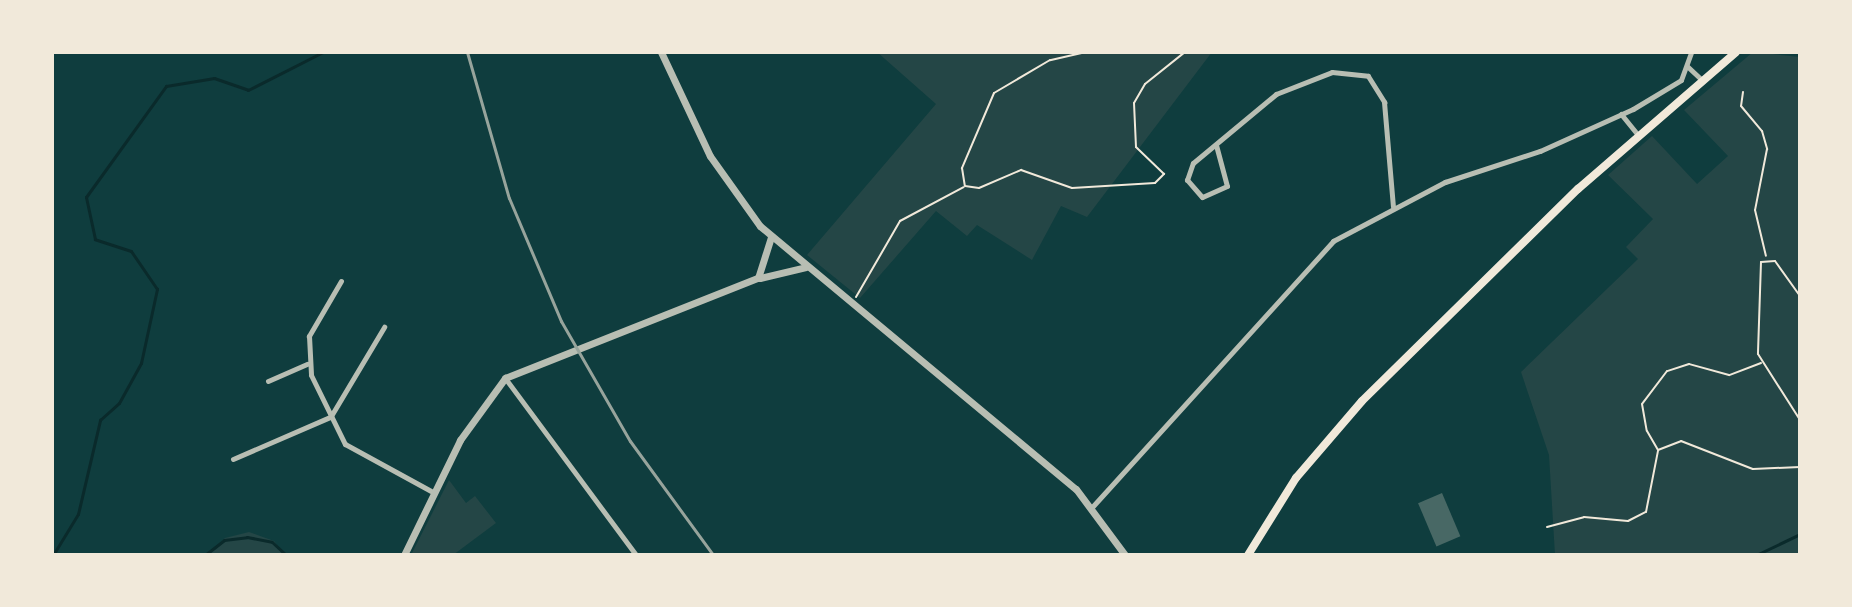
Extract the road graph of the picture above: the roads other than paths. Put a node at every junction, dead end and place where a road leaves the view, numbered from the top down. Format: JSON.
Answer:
{"nodes":[{"id":1,"x":661,"y":52,"type":"edge"},
{"id":2,"x":1691,"y":52,"type":"edge"},
{"id":3,"x":1736,"y":52,"type":"edge"},
{"id":4,"x":1688,"y":67,"type":"junction"},
{"id":5,"x":1702,"y":80,"type":"junction"},
{"id":6,"x":1621,"y":114,"type":"junction"},
{"id":7,"x":1638,"y":135,"type":"junction"},
{"id":8,"x":1216,"y":145,"type":"junction"},
{"id":9,"x":1393,"y":207,"type":"junction"},
{"id":10,"x":771,"y":237,"type":"junction"},
{"id":11,"x":806,"y":267,"type":"junction"},
{"id":12,"x":758,"y":278,"type":"junction"},
{"id":13,"x":341,"y":281,"type":"dead end"},
{"id":14,"x":384,"y":327,"type":"dead end"},
{"id":15,"x":307,"y":364,"type":"junction"},
{"id":16,"x":505,"y":378,"type":"junction"},
{"id":17,"x":268,"y":381,"type":"dead end"},
{"id":18,"x":330,"y":417,"type":"junction"},
{"id":19,"x":233,"y":459,"type":"dead end"},
{"id":20,"x":431,"y":491,"type":"junction"},
{"id":21,"x":1093,"y":506,"type":"junction"},
{"id":22,"x":404,"y":555,"type":"edge"},
{"id":23,"x":636,"y":555,"type":"edge"},
{"id":24,"x":1125,"y":555,"type":"edge"},
{"id":25,"x":1248,"y":555,"type":"edge"}],
"edges":[{"from":1,"to":10,"type":"street"},
{"from":2,"to":4,"type":"street"},
{"from":3,"to":5,"type":"main road"},
{"from":4,"to":5,"type":"street"},
{"from":4,"to":6,"type":"street"},
{"from":5,"to":7,"type":"main road"},
{"from":6,"to":7,"type":"street"},
{"from":6,"to":9,"type":"street"},
{"from":7,"to":25,"type":"main road"},
{"from":8,"to":8,"type":"street"},
{"from":8,"to":9,"type":"street"},
{"from":9,"to":21,"type":"street"},
{"from":10,"to":11,"type":"street"},
{"from":10,"to":12,"type":"street"},
{"from":11,"to":12,"type":"street"},
{"from":11,"to":21,"type":"street"},
{"from":12,"to":16,"type":"street"},
{"from":13,"to":15,"type":"street"},
{"from":14,"to":18,"type":"street"},
{"from":15,"to":17,"type":"street"},
{"from":15,"to":18,"type":"street"},
{"from":16,"to":20,"type":"street"},
{"from":16,"to":23,"type":"street"},
{"from":18,"to":19,"type":"street"},
{"from":18,"to":20,"type":"street"},
{"from":20,"to":22,"type":"street"},
{"from":21,"to":24,"type":"street"}]}
